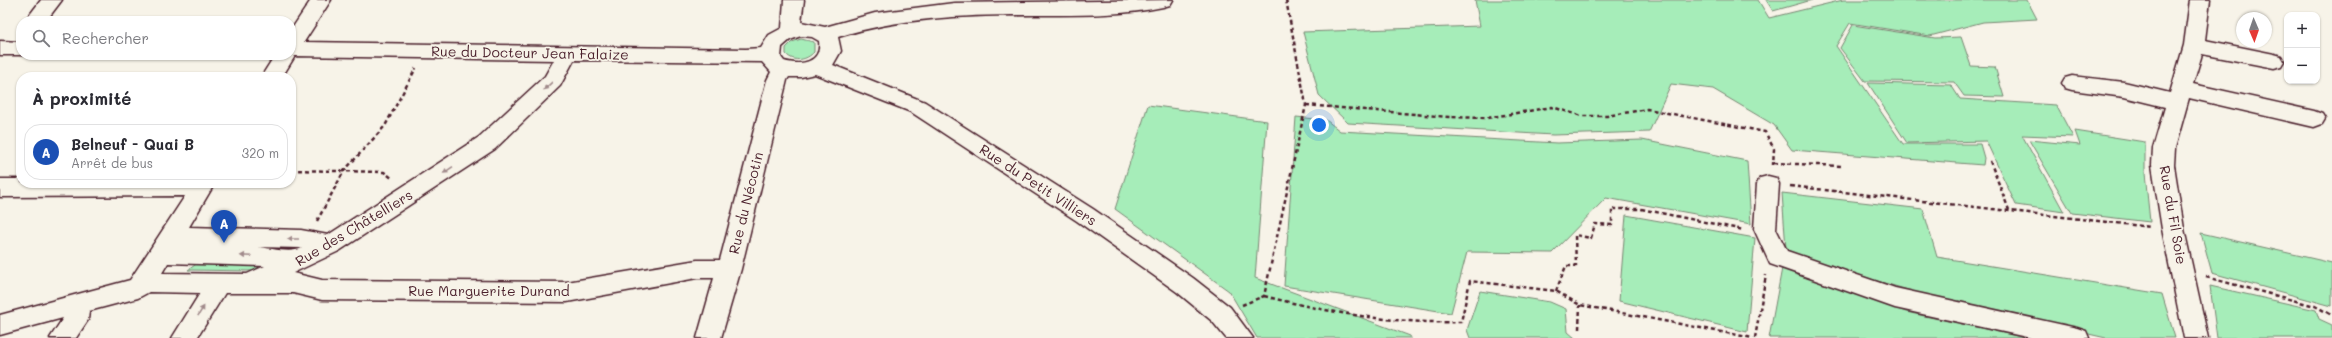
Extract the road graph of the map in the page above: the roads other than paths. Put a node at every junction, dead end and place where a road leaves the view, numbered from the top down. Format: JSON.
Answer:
{"nodes":[{"id":1,"x":52,"y":0,"type":"edge"},
{"id":2,"x":321,"y":0,"type":"edge"},
{"id":3,"x":794,"y":0,"type":"edge"},
{"id":4,"x":1163,"y":0,"type":"edge"},
{"id":5,"x":2200,"y":0,"type":"edge"},
{"id":6,"x":39,"y":16,"type":"edge"},
{"id":7,"x":792,"y":31,"type":"junction"},
{"id":8,"x":824,"y":34,"type":"junction"},
{"id":9,"x":296,"y":38,"type":"edge"},
{"id":10,"x":2194,"y":45,"type":"junction"},
{"id":11,"x":296,"y":49,"type":"edge"},
{"id":12,"x":568,"y":54,"type":"junction"},
{"id":13,"x":282,"y":60,"type":"edge"},
{"id":14,"x":2274,"y":61,"type":"dead end"},
{"id":15,"x":776,"y":62,"type":"junction"},
{"id":16,"x":815,"y":66,"type":"junction"},
{"id":17,"x":274,"y":72,"type":"edge"},
{"id":18,"x":2072,"y":83,"type":"dead end"},
{"id":19,"x":2178,"y":96,"type":"junction"},
{"id":20,"x":2314,"y":119,"type":"dead end"},
{"id":21,"x":1771,"y":173,"type":"road end"},
{"id":22,"x":0,"y":188,"type":"edge"},
{"id":23,"x":16,"y":188,"type":"edge"},
{"id":24,"x":201,"y":188,"type":"edge"},
{"id":25,"x":167,"y":244,"type":"junction"},
{"id":26,"x":331,"y":244,"type":"junction"},
{"id":27,"x":298,"y":262,"type":"junction"},
{"id":28,"x":729,"y":270,"type":"junction"},
{"id":29,"x":144,"y":282,"type":"junction"},
{"id":30,"x":218,"y":284,"type":"junction"},
{"id":31,"x":249,"y":284,"type":"junction"},
{"id":32,"x":78,"y":304,"type":"junction"},
{"id":33,"x":0,"y":324,"type":"edge"},
{"id":34,"x":62,"y":338,"type":"edge"},
{"id":35,"x":184,"y":338,"type":"edge"},
{"id":36,"x":709,"y":338,"type":"edge"},
{"id":37,"x":1241,"y":338,"type":"edge"},
{"id":38,"x":2077,"y":338,"type":"edge"},
{"id":39,"x":2196,"y":338,"type":"edge"}],
"edges":[{"from":1,"to":6,"type":"street"},
{"from":2,"to":9,"type":"street"},
{"from":3,"to":7,"type":"street"},
{"from":4,"to":8,"type":"street"},
{"from":5,"to":10,"type":"street","name":"Rue du Fil Soie"},
{"from":7,"to":8,"type":"street","name":"Rue du Nécotin"},
{"from":7,"to":15,"type":"street","name":"Rue du Nécotin"},
{"from":8,"to":16,"type":"street"},
{"from":10,"to":14,"type":"street"},
{"from":10,"to":19,"type":"street","name":"Rue du Fil Soie"},
{"from":11,"to":12,"type":"street","name":"Rue du Docteur Jean Falaize"},
{"from":12,"to":15,"type":"street","name":"Rue du Docteur Jean Falaize"},
{"from":12,"to":26,"type":"street","name":"Rue des Châtelliers","one_way":true},
{"from":13,"to":17,"type":"street"},
{"from":15,"to":16,"type":"street"},
{"from":15,"to":28,"type":"street","name":"Rue du Nécotin"},
{"from":16,"to":37,"type":"street","name":"Rue du Petit Villiers"},
{"from":18,"to":19,"type":"street"},
{"from":19,"to":20,"type":"street"},
{"from":19,"to":39,"type":"street","name":"Rue du Fil Soie"},
{"from":21,"to":38,"type":"street"},
{"from":22,"to":23,"type":"street"},
{"from":24,"to":25,"type":"street"},
{"from":26,"to":25,"type":"street","one_way":true},
{"from":27,"to":25,"type":"street","one_way":true},
{"from":25,"to":29,"type":"street"},
{"from":26,"to":27,"type":"street","name":"Rue des Châtelliers"},
{"from":27,"to":31,"type":"street","name":"Rue des Châtelliers"},
{"from":28,"to":31,"type":"street","name":"Rue Marguerite Durand"},
{"from":28,"to":36,"type":"street","name":"Rue du Nécotin"},
{"from":29,"to":30,"type":"street","name":"Rue des Châtelliers"},
{"from":29,"to":32,"type":"street"},
{"from":30,"to":31,"type":"street","name":"Rue des Châtelliers"},
{"from":35,"to":30,"type":"street","one_way":true},
{"from":32,"to":33,"type":"street"},
{"from":32,"to":34,"type":"street"}]}
